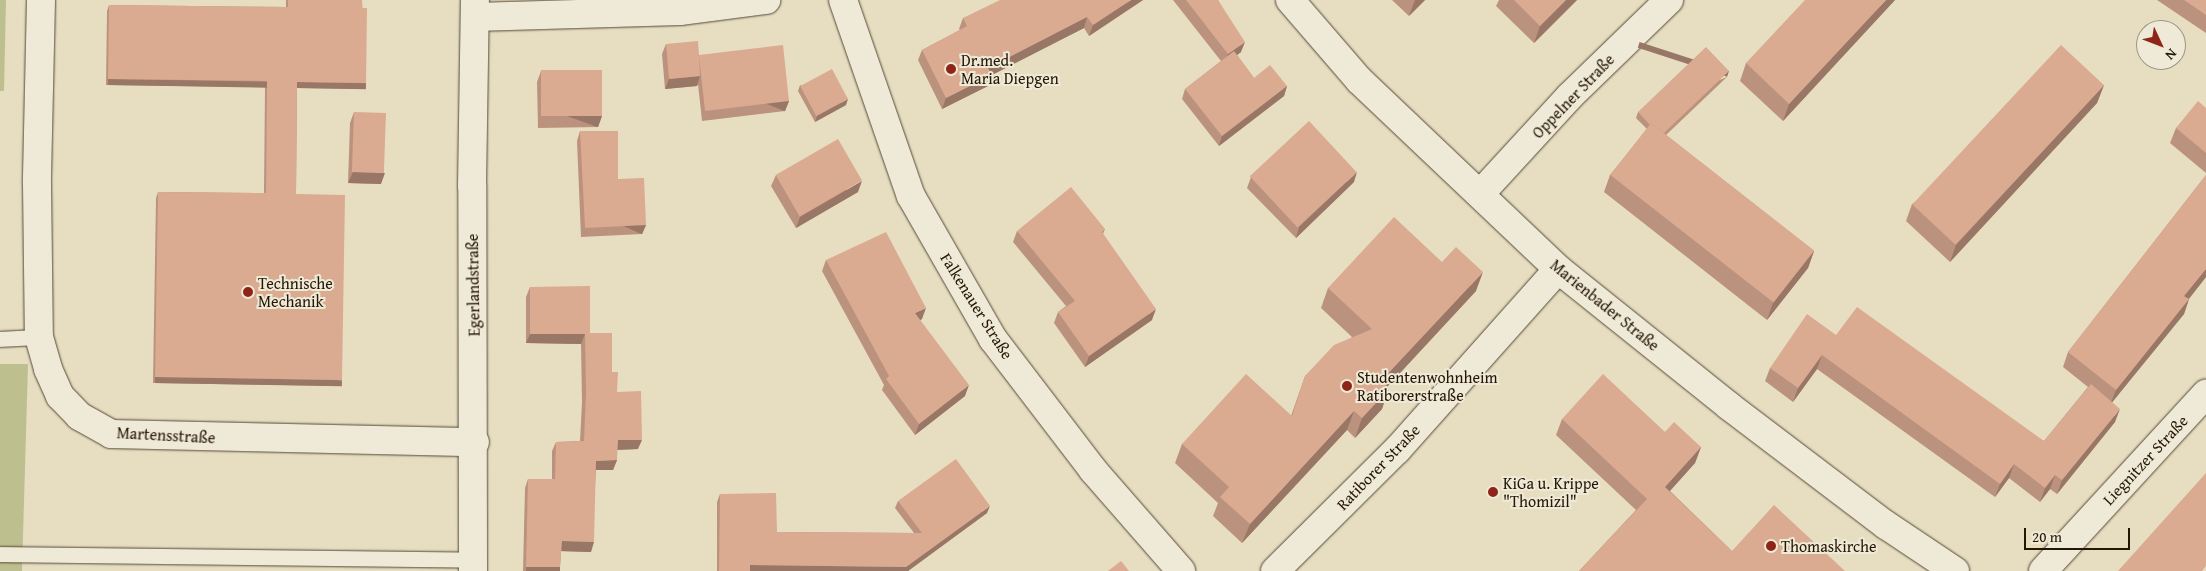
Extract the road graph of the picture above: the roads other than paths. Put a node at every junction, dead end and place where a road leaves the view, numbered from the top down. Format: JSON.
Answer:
{"nodes":[{"id":1,"x":41,"y":0,"type":"edge"},
{"id":2,"x":766,"y":0,"type":"edge"},
{"id":3,"x":843,"y":0,"type":"edge"},
{"id":4,"x":1290,"y":0,"type":"edge"},
{"id":5,"x":1669,"y":0,"type":"edge"},
{"id":6,"x":475,"y":8,"type":"edge"},
{"id":7,"x":1480,"y":194,"type":"junction"},
{"id":8,"x":1558,"y":269,"type":"junction"},
{"id":9,"x":39,"y":337,"type":"junction"},
{"id":10,"x":0,"y":339,"type":"edge"},
{"id":11,"x":2206,"y":394,"type":"edge"},
{"id":12,"x":475,"y":442,"type":"junction"},
{"id":13,"x":0,"y":554,"type":"edge"},
{"id":14,"x":473,"y":566,"type":"edge"},
{"id":15,"x":1181,"y":571,"type":"edge"},
{"id":16,"x":1275,"y":571,"type":"edge"},
{"id":17,"x":1955,"y":571,"type":"edge"},
{"id":18,"x":2042,"y":571,"type":"edge"}],
"edges":[{"from":1,"to":9,"type":"street","name":"Martensstraße"},
{"from":2,"to":6,"type":"street"},
{"from":3,"to":15,"type":"street","name":"Falkenauer Straße"},
{"from":4,"to":7,"type":"street","name":"Marienbader Straße"},
{"from":5,"to":7,"type":"street","name":"Oppelner Straße"},
{"from":6,"to":12,"type":"street","name":"Egerlandstraße"},
{"from":7,"to":8,"type":"street","name":"Marienbader Straße"},
{"from":8,"to":16,"type":"street","name":"Ratiborer Straße"},
{"from":8,"to":17,"type":"street","name":"Marienbader Straße"},
{"from":9,"to":10,"type":"lane"},
{"from":9,"to":12,"type":"street","name":"Martensstraße"},
{"from":11,"to":18,"type":"street","name":"Liegnitzer Straße"},
{"from":12,"to":14,"type":"street","name":"Egerlandstraße"},
{"from":13,"to":14,"type":"lane"}]}
